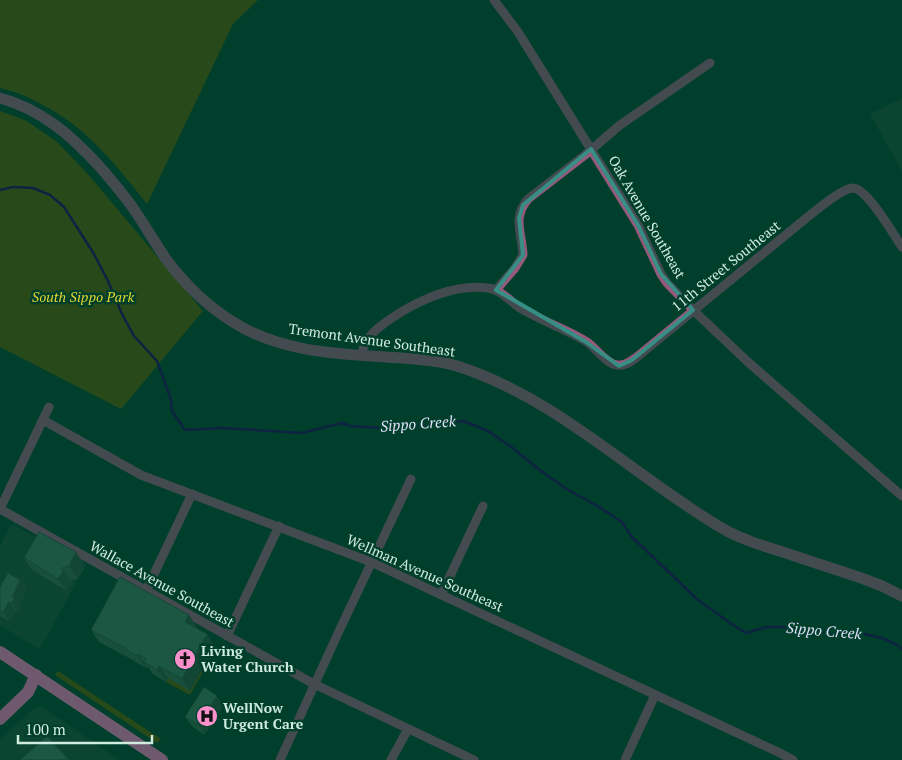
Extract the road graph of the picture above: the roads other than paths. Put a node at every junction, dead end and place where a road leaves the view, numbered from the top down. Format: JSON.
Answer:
{"nodes":[{"id":1,"x":494,"y":0,"type":"edge"},
{"id":2,"x":710,"y":63,"type":"dead end"},
{"id":3,"x":0,"y":98,"type":"edge"},
{"id":4,"x":591,"y":149,"type":"junction"},
{"id":5,"x":902,"y":247,"type":"edge"},
{"id":6,"x":496,"y":290,"type":"junction"},
{"id":7,"x":693,"y":310,"type":"junction"},
{"id":8,"x":362,"y":355,"type":"junction"},
{"id":9,"x":49,"y":407,"type":"dead end"},
{"id":10,"x":43,"y":420,"type":"junction"},
{"id":11,"x":411,"y":479,"type":"dead end"},
{"id":12,"x":192,"y":494,"type":"junction"},
{"id":13,"x":902,"y":496,"type":"edge"},
{"id":14,"x":483,"y":506,"type":"dead end"},
{"id":15,"x":0,"y":509,"type":"edge"},
{"id":16,"x":280,"y":526,"type":"junction"},
{"id":17,"x":371,"y":562,"type":"junction"},
{"id":18,"x":146,"y":591,"type":"junction"},
{"id":19,"x":441,"y":595,"type":"junction"},
{"id":20,"x":902,"y":596,"type":"edge"},
{"id":21,"x":227,"y":636,"type":"junction"},
{"id":22,"x":0,"y":652,"type":"edge"},
{"id":23,"x":36,"y":675,"type":"junction"},
{"id":24,"x":314,"y":684,"type":"junction"},
{"id":25,"x":656,"y":695,"type":"junction"},
{"id":26,"x":0,"y":719,"type":"edge"},
{"id":27,"x":408,"y":729,"type":"junction"},
{"id":28,"x":778,"y":756,"type":"edge"},
{"id":29,"x":162,"y":760,"type":"edge"},
{"id":30,"x":280,"y":760,"type":"edge"},
{"id":31,"x":391,"y":760,"type":"edge"},
{"id":32,"x":474,"y":760,"type":"edge"},
{"id":33,"x":625,"y":760,"type":"edge"},
{"id":34,"x":792,"y":760,"type":"edge"}],
"edges":[{"from":1,"to":4,"type":"street","name":"Oak Avenue Southeast"},
{"from":2,"to":4,"type":"street"},
{"from":3,"to":8,"type":"street","name":"Tremont Avenue Southeast"},
{"from":4,"to":6,"type":"street"},
{"from":4,"to":7,"type":"street","name":"Oak Avenue Southeast"},
{"from":5,"to":7,"type":"street","name":"11th Street Southeast"},
{"from":6,"to":7,"type":"street","name":"11th Street Southeast"},
{"from":6,"to":8,"type":"street"},
{"from":7,"to":13,"type":"street","name":"Oak Avenue Southeast"},
{"from":8,"to":20,"type":"street","name":"Tremont Avenue Southeast"},
{"from":9,"to":10,"type":"street"},
{"from":10,"to":12,"type":"street","name":"Wellman Avenue Southeast"},
{"from":10,"to":15,"type":"street"},
{"from":11,"to":17,"type":"street"},
{"from":12,"to":16,"type":"street","name":"Wellman Avenue Southeast"},
{"from":12,"to":18,"type":"street"},
{"from":14,"to":19,"type":"street"},
{"from":15,"to":18,"type":"street","name":"Wallace Avenue Southeast"},
{"from":16,"to":17,"type":"street","name":"Wellman Avenue Southeast"},
{"from":16,"to":21,"type":"street"},
{"from":17,"to":19,"type":"street","name":"Wellman Avenue Southeast"},
{"from":17,"to":24,"type":"street"},
{"from":18,"to":21,"type":"street","name":"Wallace Avenue Southeast"},
{"from":19,"to":25,"type":"street","name":"Wellman Avenue Southeast"},
{"from":21,"to":24,"type":"street","name":"Wallace Avenue Southeast"},
{"from":22,"to":23,"type":"main road"},
{"from":23,"to":26,"type":"main road"},
{"from":23,"to":29,"type":"main road"},
{"from":24,"to":27,"type":"street","name":"Wallace Avenue Southeast"},
{"from":24,"to":30,"type":"street"},
{"from":25,"to":28,"type":"street","name":"Wellman Avenue Southeast"},
{"from":25,"to":33,"type":"street"},
{"from":27,"to":31,"type":"street"},
{"from":27,"to":32,"type":"street","name":"Wallace Avenue Southeast"},
{"from":28,"to":34,"type":"street","name":"Wellman Avenue Southeast"}]}
